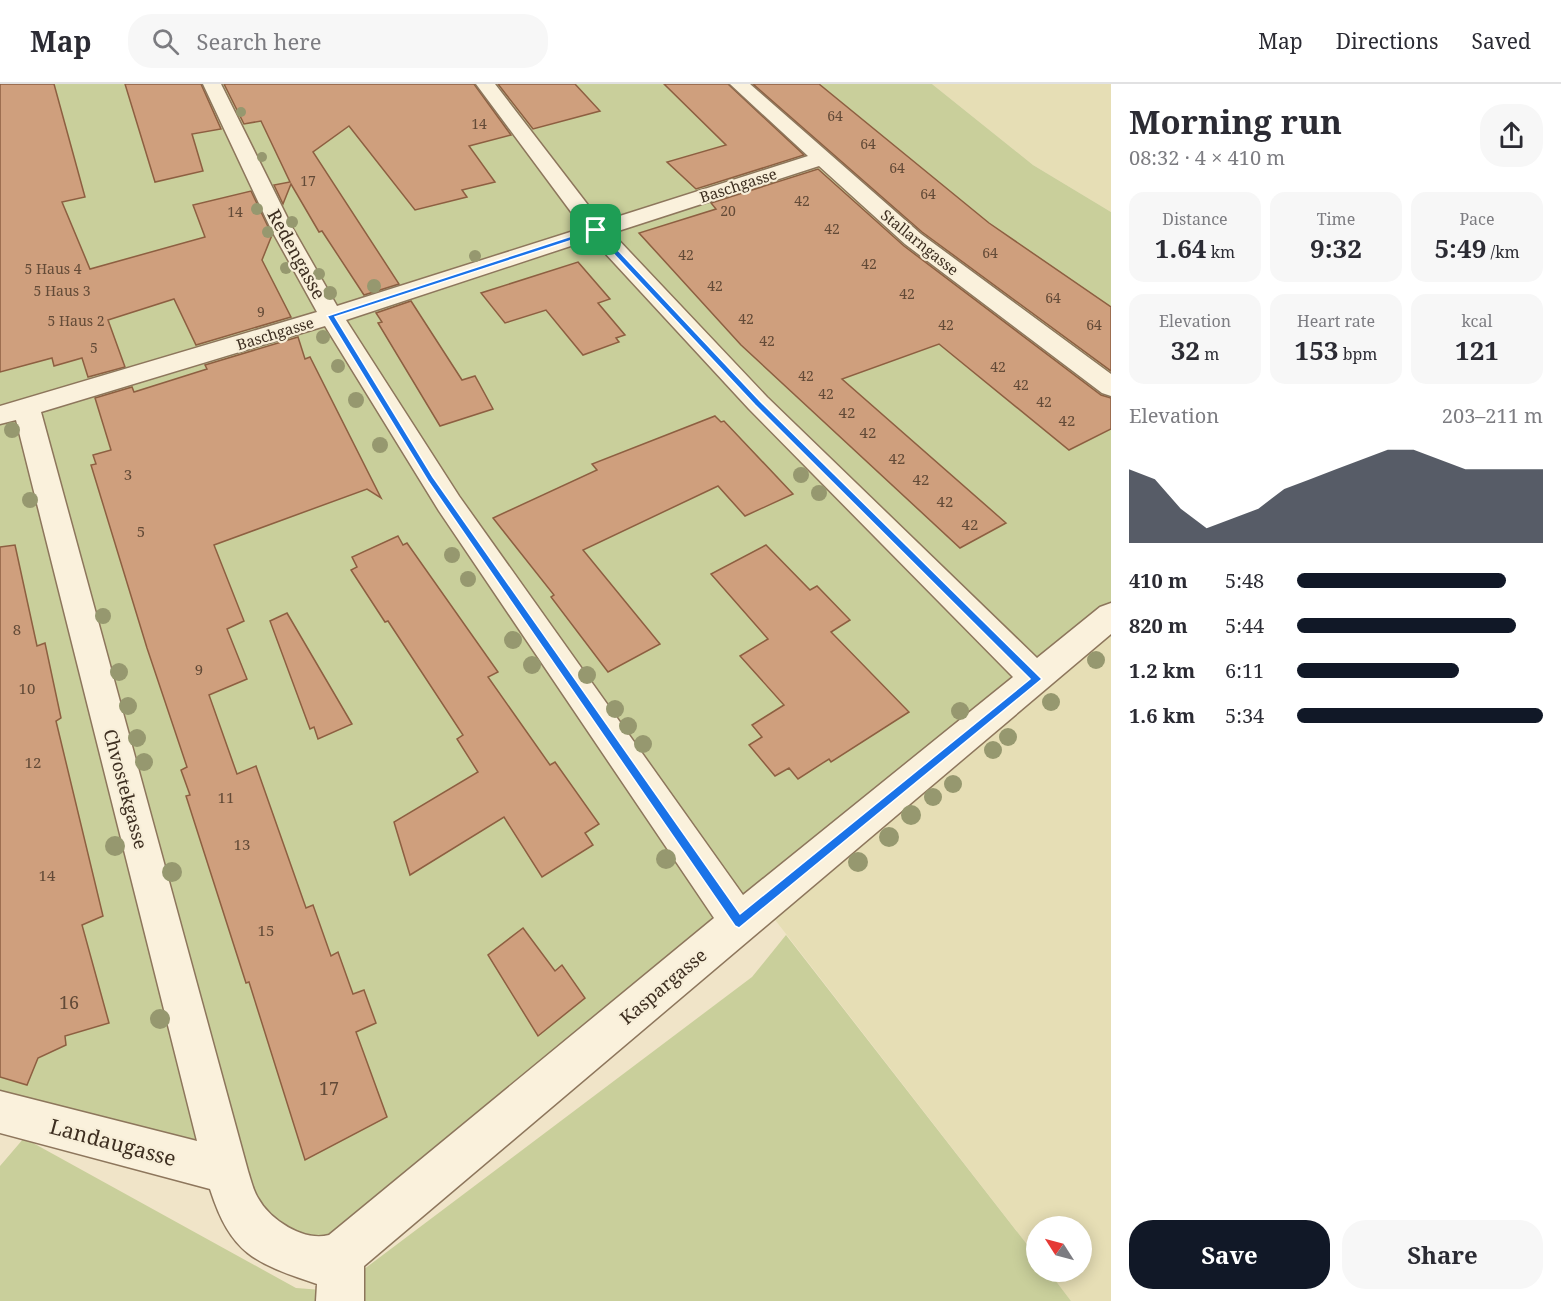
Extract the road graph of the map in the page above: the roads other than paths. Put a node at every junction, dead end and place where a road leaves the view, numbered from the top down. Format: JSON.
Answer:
{"nodes":[{"id":1,"x":212,"y":84,"type":"edge"},
{"id":2,"x":485,"y":84,"type":"edge"},
{"id":3,"x":740,"y":84,"type":"edge"},
{"id":4,"x":823,"y":158,"type":"junction"},
{"id":5,"x":596,"y":230,"type":"junction"},
{"id":6,"x":331,"y":316,"type":"junction"},
{"id":7,"x":1111,"y":387,"type":"edge"},
{"id":8,"x":13,"y":411,"type":"edge"},
{"id":9,"x":1111,"y":616,"type":"edge"},
{"id":10,"x":1037,"y":679,"type":"junction"},
{"id":11,"x":739,"y":922,"type":"junction"},
{"id":12,"x":0,"y":1112,"type":"edge"},
{"id":13,"x":226,"y":1172,"type":"junction"},
{"id":14,"x":341,"y":1255,"type":"junction"},
{"id":15,"x":340,"y":1301,"type":"edge"}],
"edges":[{"from":1,"to":6,"type":"street","name":"Redengasse"},
{"from":2,"to":5,"type":"street"},
{"from":3,"to":4,"type":"street","name":"Stallarngasse"},
{"from":4,"to":5,"type":"street","name":"Baschgasse"},
{"from":4,"to":7,"type":"street","name":"Stallarngasse"},
{"from":5,"to":6,"type":"street","name":"Baschgasse"},
{"from":5,"to":10,"type":"street"},
{"from":6,"to":8,"type":"street","name":"Baschgasse"},
{"from":6,"to":11,"type":"street","name":"Redengasse"},
{"from":8,"to":13,"type":"street","name":"Chvostekgasse"},
{"from":9,"to":10,"type":"street","name":"Kaspargasse"},
{"from":10,"to":11,"type":"street","name":"Kaspargasse"},
{"from":11,"to":14,"type":"street","name":"Kaspargasse"},
{"from":12,"to":13,"type":"street","name":"Landaugasse"},
{"from":13,"to":14,"type":"street"},
{"from":14,"to":15,"type":"street"}]}
